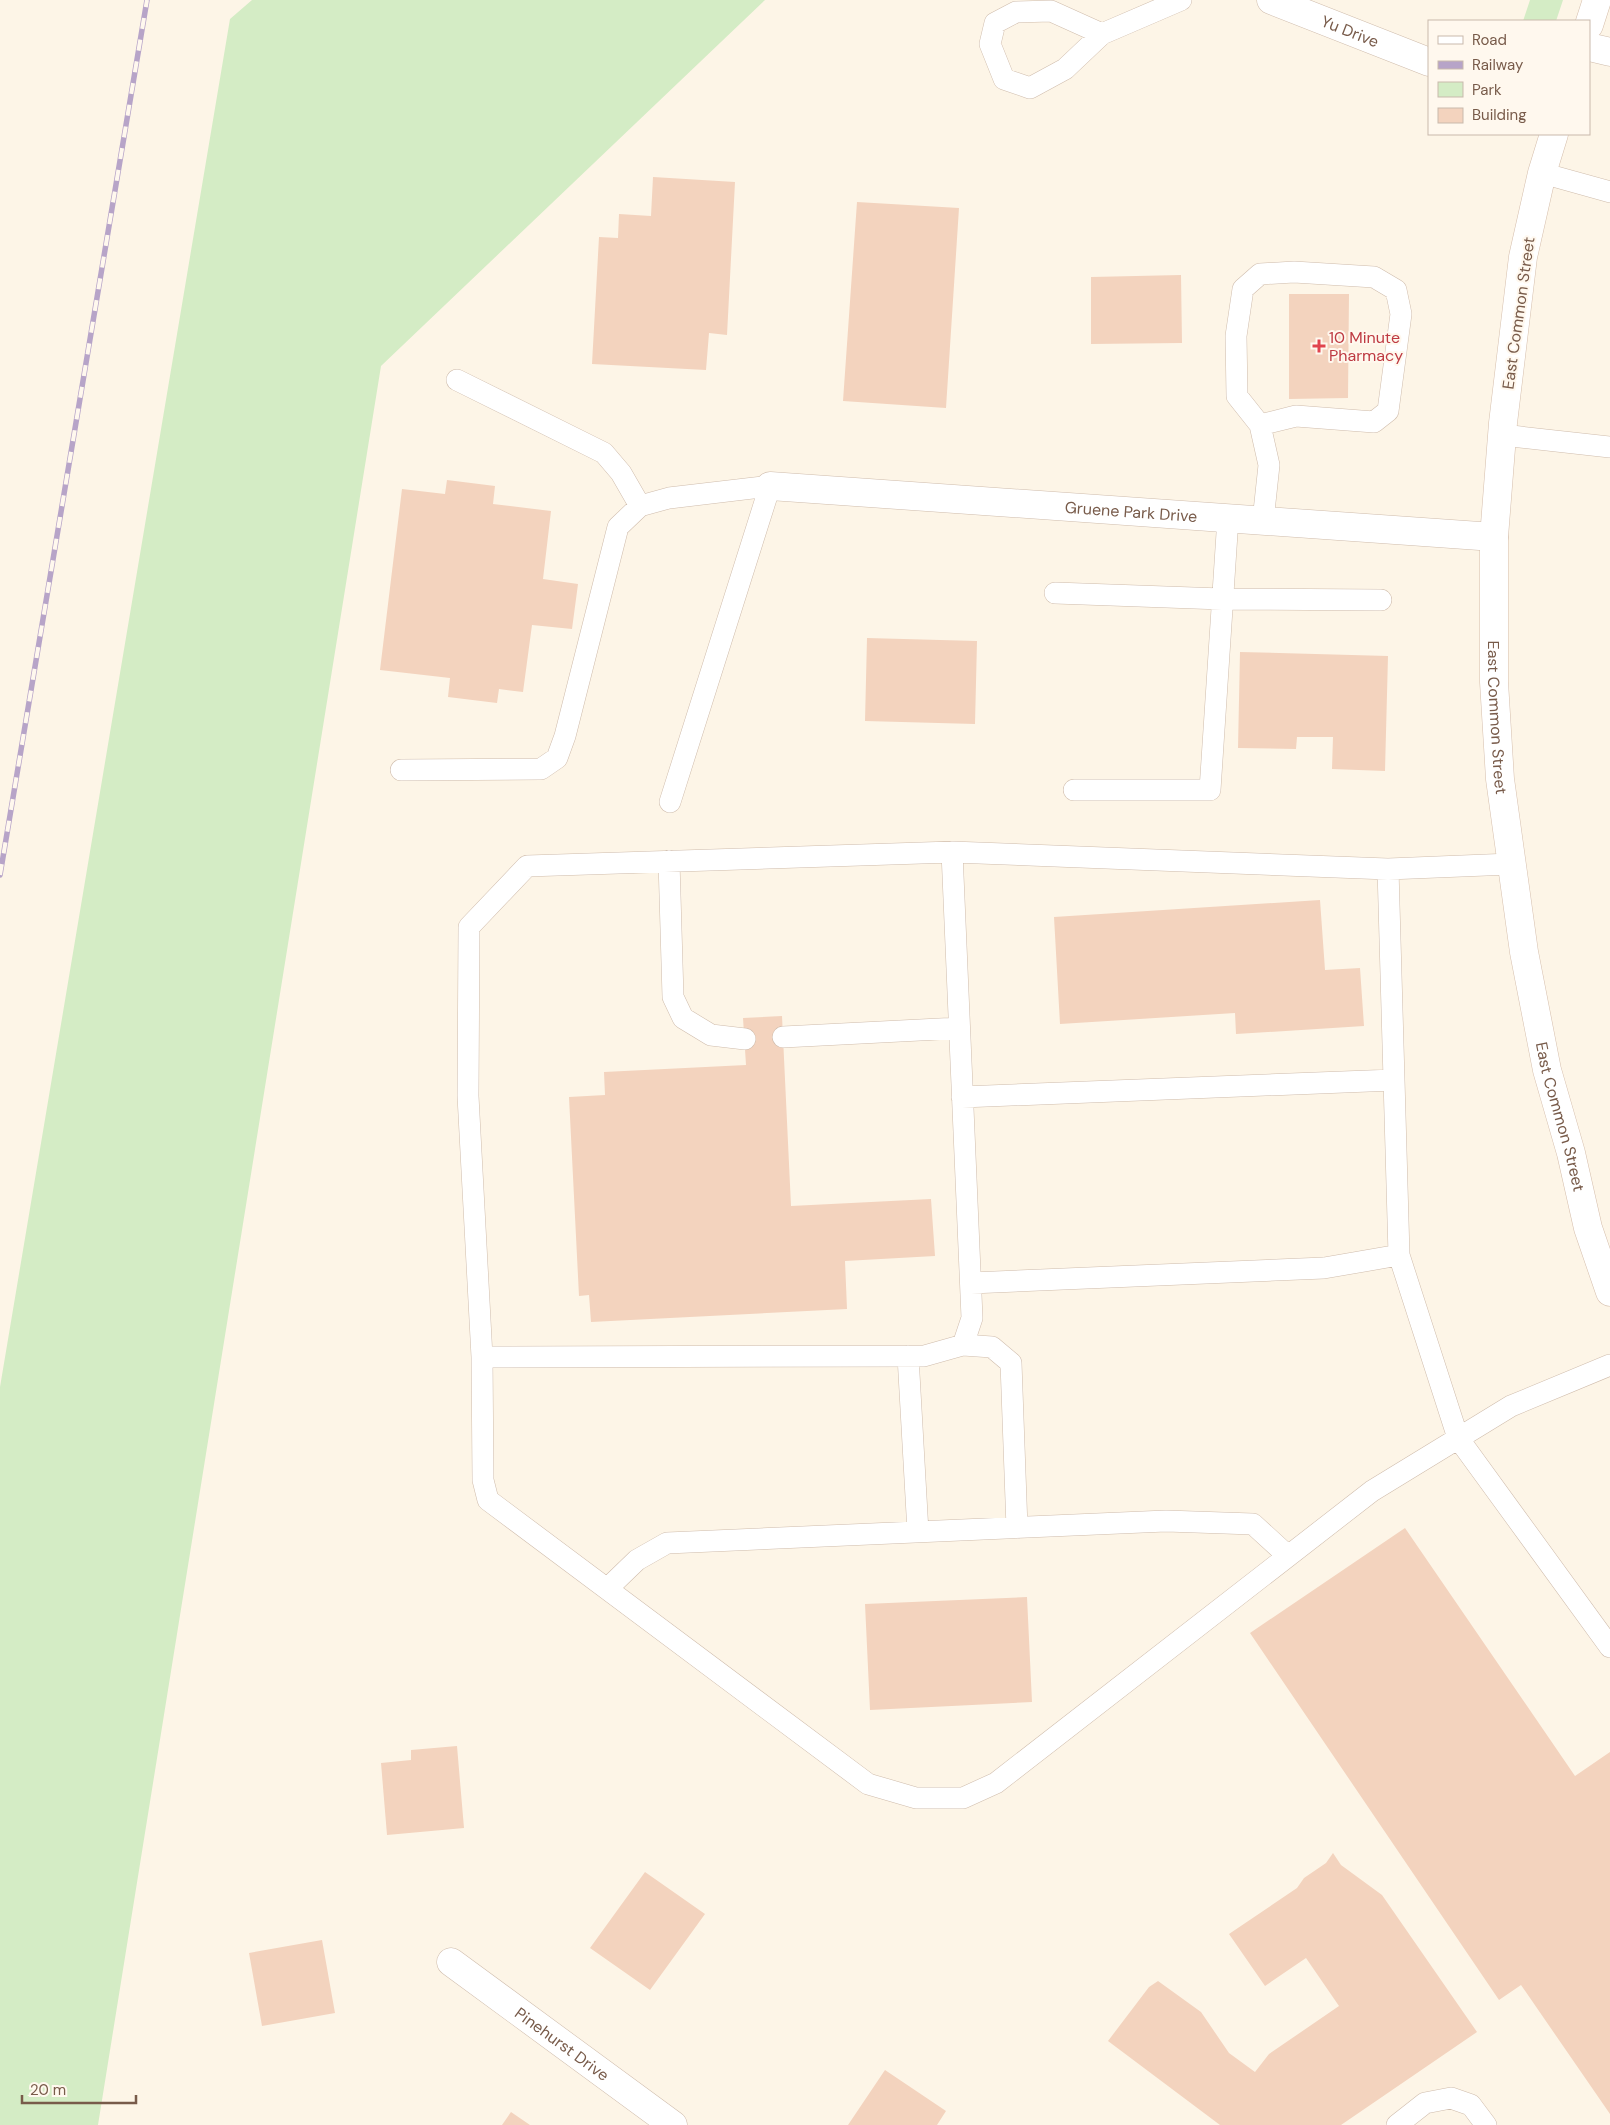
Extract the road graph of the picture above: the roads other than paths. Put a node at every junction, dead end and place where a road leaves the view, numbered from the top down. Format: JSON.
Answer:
{"nodes":[{"id":1,"x":1181,"y":0,"type":"edge"},
{"id":2,"x":1270,"y":0,"type":"edge"},
{"id":3,"x":1597,"y":0,"type":"edge"},
{"id":4,"x":1603,"y":0,"type":"edge"},
{"id":5,"x":1610,"y":2,"type":"edge"},
{"id":6,"x":1590,"y":21,"type":"edge"},
{"id":7,"x":1102,"y":34,"type":"junction"},
{"id":8,"x":1590,"y":47,"type":"edge"},
{"id":9,"x":1610,"y":52,"type":"edge"},
{"id":10,"x":1428,"y":62,"type":"edge"},
{"id":11,"x":1554,"y":135,"type":"edge"},
{"id":12,"x":1542,"y":173,"type":"junction"},
{"id":13,"x":1610,"y":192,"type":"edge"},
{"id":14,"x":457,"y":380,"type":"dead end"},
{"id":15,"x":1260,"y":425,"type":"junction"},
{"id":16,"x":1502,"y":435,"type":"junction"},
{"id":17,"x":1610,"y":447,"type":"edge"},
{"id":18,"x":770,"y":486,"type":"junction"},
{"id":19,"x":640,"y":506,"type":"junction"},
{"id":20,"x":1228,"y":518,"type":"junction"},
{"id":21,"x":1263,"y":521,"type":"junction"},
{"id":22,"x":1494,"y":537,"type":"junction"},
{"id":23,"x":1055,"y":593,"type":"dead end"},
{"id":24,"x":1222,"y":599,"type":"junction"},
{"id":25,"x":1381,"y":600,"type":"dead end"},
{"id":26,"x":401,"y":770,"type":"dead end"},
{"id":27,"x":1074,"y":790,"type":"dead end"},
{"id":28,"x":670,"y":802,"type":"dead end"},
{"id":29,"x":952,"y":852,"type":"junction"},
{"id":30,"x":669,"y":861,"type":"junction"},
{"id":31,"x":1511,"y":864,"type":"junction"},
{"id":32,"x":1388,"y":869,"type":"junction"},
{"id":33,"x":959,"y":1028,"type":"junction"},
{"id":34,"x":783,"y":1037,"type":"dead end"},
{"id":35,"x":745,"y":1039,"type":"dead end"},
{"id":36,"x":1394,"y":1080,"type":"junction"},
{"id":37,"x":962,"y":1097,"type":"junction"},
{"id":38,"x":1399,"y":1255,"type":"junction"},
{"id":39,"x":971,"y":1283,"type":"junction"},
{"id":40,"x":1610,"y":1292,"type":"edge"},
{"id":41,"x":963,"y":1345,"type":"junction"},
{"id":42,"x":908,"y":1356,"type":"junction"},
{"id":43,"x":482,"y":1357,"type":"junction"},
{"id":44,"x":1610,"y":1364,"type":"edge"},
{"id":45,"x":1458,"y":1438,"type":"junction"},
{"id":46,"x":1017,"y":1528,"type":"junction"},
{"id":47,"x":918,"y":1532,"type":"junction"},
{"id":48,"x":1288,"y":1556,"type":"junction"},
{"id":49,"x":608,"y":1588,"type":"junction"},
{"id":50,"x":1610,"y":1647,"type":"edge"},
{"id":51,"x":452,"y":1962,"type":"dead end"},
{"id":52,"x":673,"y":2125,"type":"edge"},
{"id":53,"x":1397,"y":2125,"type":"edge"},
{"id":54,"x":1486,"y":2125,"type":"edge"}],
"edges":[{"from":1,"to":7,"type":"lane"},
{"from":2,"to":10,"type":"street","name":"Yu Drive"},
{"from":3,"to":6,"type":"street"},
{"from":4,"to":5,"type":"street"},
{"from":7,"to":7,"type":"lane"},
{"from":8,"to":9,"type":"street"},
{"from":11,"to":12,"type":"street","name":"East Common Street"},
{"from":12,"to":13,"type":"lane"},
{"from":12,"to":16,"type":"street","name":"East Common Street"},
{"from":14,"to":19,"type":"lane"},
{"from":15,"to":15,"type":"lane"},
{"from":15,"to":21,"type":"lane"},
{"from":16,"to":17,"type":"lane"},
{"from":16,"to":22,"type":"street","name":"East Common Street"},
{"from":18,"to":19,"type":"lane"},
{"from":18,"to":20,"type":"street","name":"Gruene Park Drive"},
{"from":18,"to":28,"type":"lane"},
{"from":19,"to":26,"type":"lane"},
{"from":20,"to":21,"type":"street","name":"Gruene Park Drive"},
{"from":20,"to":24,"type":"lane"},
{"from":21,"to":22,"type":"street","name":"Gruene Park Drive"},
{"from":22,"to":31,"type":"street","name":"East Common Street"},
{"from":23,"to":24,"type":"lane"},
{"from":24,"to":25,"type":"lane"},
{"from":24,"to":27,"type":"lane"},
{"from":29,"to":30,"type":"lane"},
{"from":29,"to":32,"type":"lane"},
{"from":29,"to":33,"type":"lane"},
{"from":30,"to":35,"type":"lane"},
{"from":30,"to":43,"type":"lane"},
{"from":31,"to":32,"type":"lane"},
{"from":31,"to":40,"type":"street","name":"East Common Street"},
{"from":32,"to":36,"type":"lane"},
{"from":33,"to":34,"type":"lane"},
{"from":33,"to":37,"type":"lane"},
{"from":36,"to":37,"type":"lane"},
{"from":36,"to":38,"type":"lane"},
{"from":37,"to":39,"type":"lane"},
{"from":38,"to":39,"type":"lane"},
{"from":38,"to":45,"type":"lane"},
{"from":39,"to":41,"type":"lane"},
{"from":41,"to":42,"type":"lane"},
{"from":41,"to":46,"type":"lane"},
{"from":42,"to":43,"type":"lane"},
{"from":42,"to":47,"type":"lane"},
{"from":43,"to":49,"type":"lane"},
{"from":44,"to":45,"type":"lane"},
{"from":45,"to":48,"type":"lane"},
{"from":45,"to":50,"type":"lane"},
{"from":46,"to":47,"type":"lane"},
{"from":46,"to":48,"type":"lane"},
{"from":47,"to":49,"type":"lane"},
{"from":48,"to":49,"type":"lane"},
{"from":51,"to":52,"type":"street","name":"Pinehurst Drive"},
{"from":53,"to":54,"type":"lane"}]}
